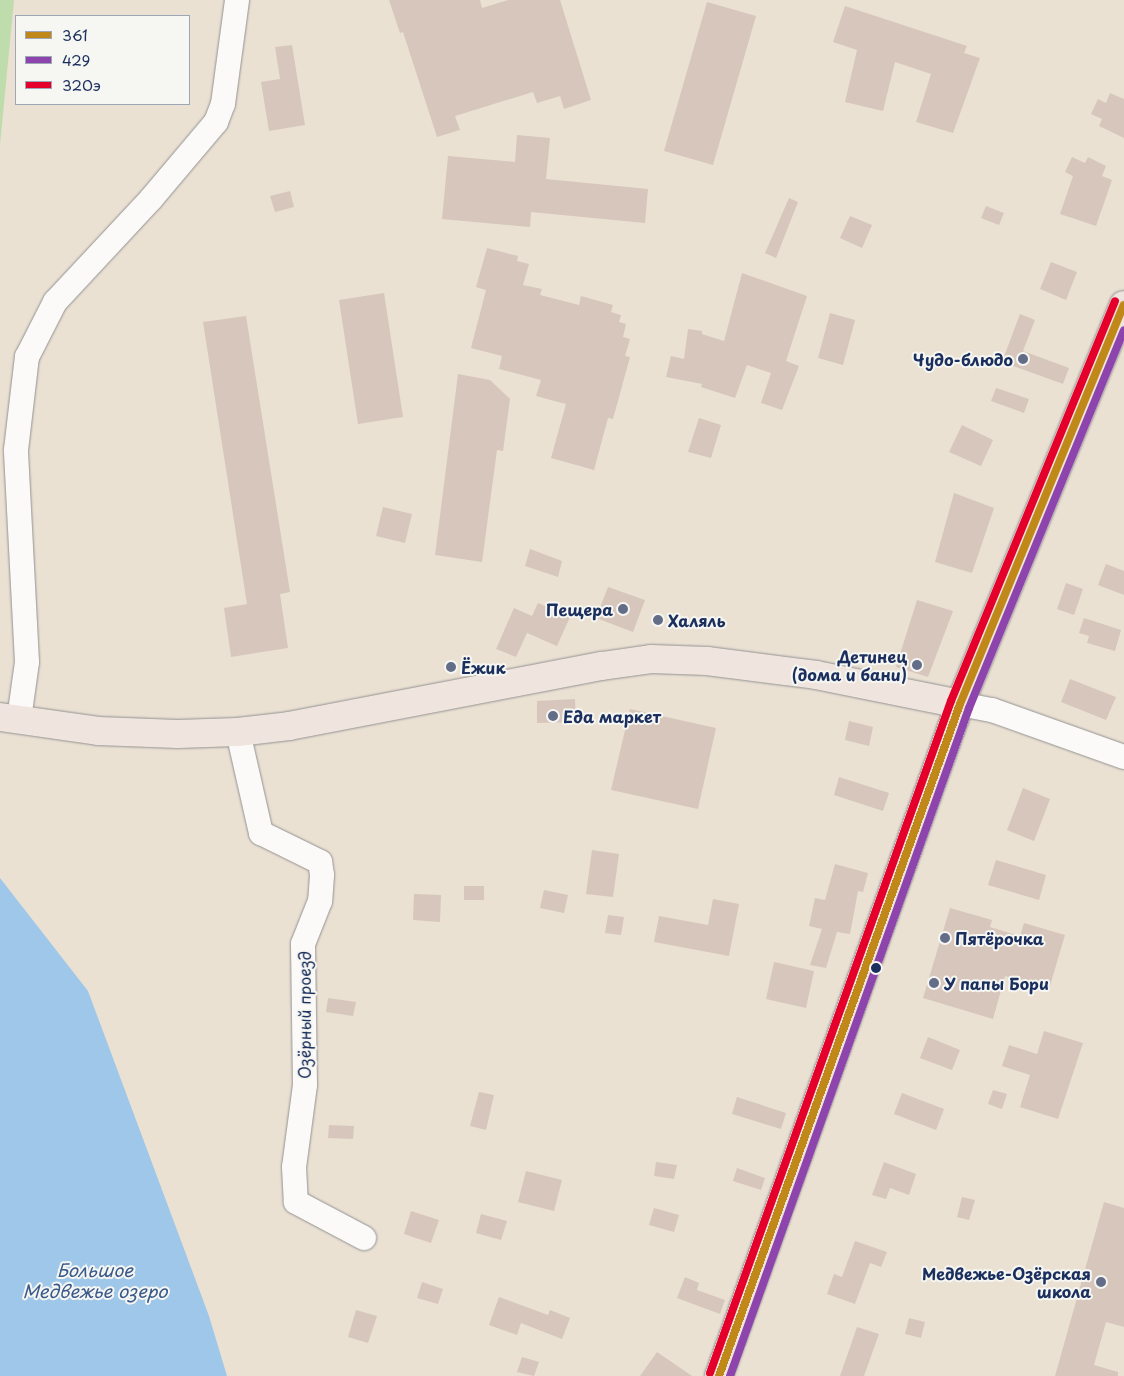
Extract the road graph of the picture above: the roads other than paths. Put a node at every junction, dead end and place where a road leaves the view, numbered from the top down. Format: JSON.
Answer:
{"nodes":[{"id":1,"x":237,"y":0,"type":"edge"},
{"id":2,"x":1124,"y":305,"type":"edge"},
{"id":3,"x":960,"y":704,"type":"junction"},
{"id":4,"x":9,"y":718,"type":"edge"},
{"id":5,"x":238,"y":732,"type":"junction"},
{"id":6,"x":1124,"y":757,"type":"edge"},
{"id":7,"x":364,"y":1238,"type":"dead end"},
{"id":8,"x":720,"y":1376,"type":"edge"}],
"edges":[{"from":1,"to":4,"type":"street"},
{"from":2,"to":3,"type":"main road"},
{"from":3,"to":5,"type":"main road"},
{"from":3,"to":6,"type":"street"},
{"from":3,"to":8,"type":"main road"},
{"from":4,"to":5,"type":"main road"},
{"from":5,"to":7,"type":"street","name":"Озёрный проезд"}]}
